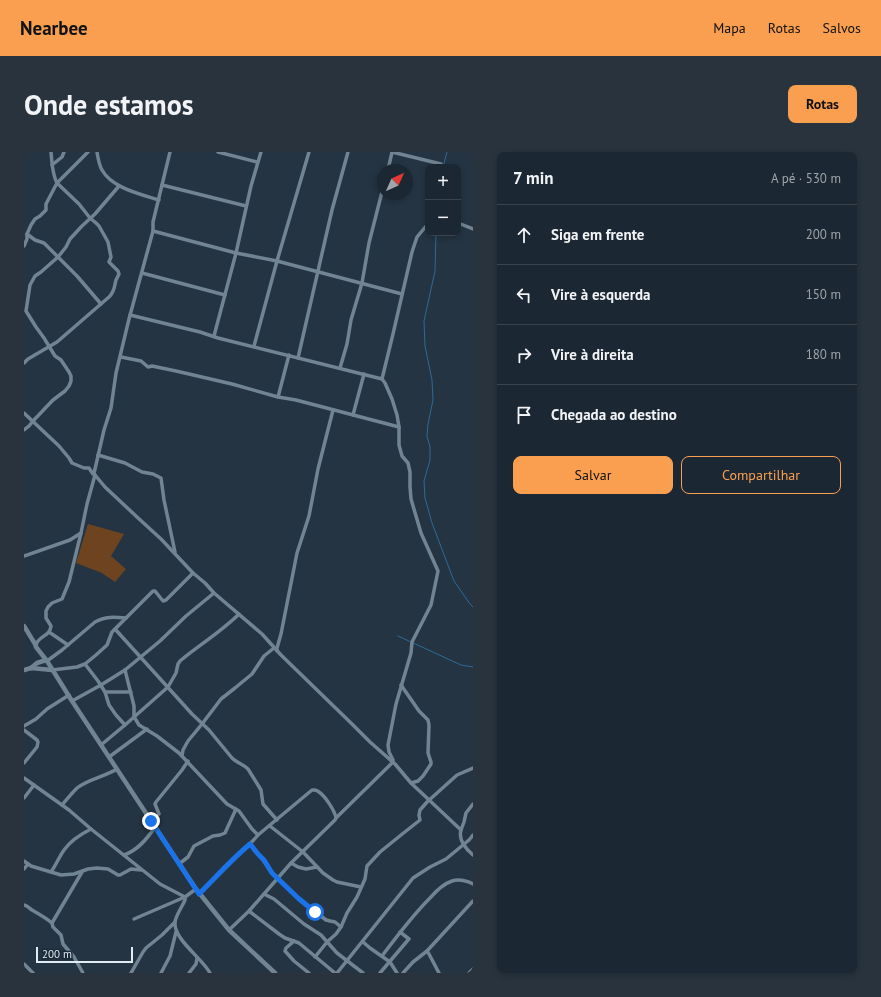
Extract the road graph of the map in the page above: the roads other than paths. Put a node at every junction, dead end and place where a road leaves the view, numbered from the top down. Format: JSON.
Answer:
{"nodes":[{"id":1,"x":51,"y":152,"type":"edge"},
{"id":2,"x":64,"y":152,"type":"edge"},
{"id":3,"x":88,"y":152,"type":"edge"},
{"id":4,"x":98,"y":152,"type":"edge"},
{"id":5,"x":170,"y":152,"type":"edge"},
{"id":6,"x":218,"y":152,"type":"edge"},
{"id":7,"x":261,"y":152,"type":"edge"},
{"id":8,"x":309,"y":152,"type":"edge"},
{"id":9,"x":348,"y":152,"type":"edge"},
{"id":10,"x":392,"y":152,"type":"edge"},
{"id":11,"x":257,"y":162,"type":"junction"},
{"id":12,"x":52,"y":164,"type":"junction"},
{"id":13,"x":389,"y":164,"type":"edge"},
{"id":14,"x":441,"y":164,"type":"dead end"},
{"id":15,"x":57,"y":183,"type":"junction"},
{"id":16,"x":162,"y":185,"type":"junction"},
{"id":17,"x":119,"y":186,"type":"junction"},
{"id":18,"x":159,"y":200,"type":"junction"},
{"id":19,"x":380,"y":200,"type":"edge"},
{"id":20,"x":246,"y":206,"type":"junction"},
{"id":21,"x":90,"y":218,"type":"junction"},
{"id":22,"x":461,"y":224,"type":"edge"},
{"id":23,"x":425,"y":228,"type":"edge"},
{"id":24,"x":473,"y":228,"type":"edge"},
{"id":25,"x":153,"y":231,"type":"junction"},
{"id":26,"x":27,"y":234,"type":"junction"},
{"id":27,"x":24,"y":246,"type":"edge"},
{"id":28,"x":236,"y":252,"type":"junction"},
{"id":29,"x":58,"y":257,"type":"junction"},
{"id":30,"x":277,"y":261,"type":"junction"},
{"id":31,"x":142,"y":273,"type":"junction"},
{"id":32,"x":318,"y":273,"type":"junction"},
{"id":33,"x":362,"y":284,"type":"junction"},
{"id":34,"x":402,"y":294,"type":"junction"},
{"id":35,"x":225,"y":295,"type":"junction"},
{"id":36,"x":101,"y":304,"type":"junction"},
{"id":37,"x":130,"y":315,"type":"junction"},
{"id":38,"x":214,"y":336,"type":"junction"},
{"id":39,"x":254,"y":346,"type":"junction"},
{"id":40,"x":49,"y":347,"type":"junction"},
{"id":41,"x":289,"y":356,"type":"junction"},
{"id":42,"x":121,"y":357,"type":"junction"},
{"id":43,"x":298,"y":358,"type":"junction"},
{"id":44,"x":24,"y":363,"type":"edge"},
{"id":45,"x":340,"y":368,"type":"junction"},
{"id":46,"x":364,"y":374,"type":"junction"},
{"id":47,"x":382,"y":379,"type":"junction"},
{"id":48,"x":278,"y":397,"type":"junction"},
{"id":49,"x":333,"y":410,"type":"junction"},
{"id":50,"x":24,"y":413,"type":"edge"},
{"id":51,"x":353,"y":415,"type":"junction"},
{"id":52,"x":33,"y":421,"type":"junction"},
{"id":53,"x":399,"y":428,"type":"junction"},
{"id":54,"x":24,"y":430,"type":"edge"},
{"id":55,"x":98,"y":455,"type":"junction"},
{"id":56,"x":95,"y":475,"type":"junction"},
{"id":57,"x":81,"y":533,"type":"junction"},
{"id":58,"x":175,"y":553,"type":"junction"},
{"id":59,"x":24,"y":556,"type":"edge"},
{"id":60,"x":193,"y":573,"type":"junction"},
{"id":61,"x":214,"y":593,"type":"junction"},
{"id":62,"x":239,"y":614,"type":"junction"},
{"id":63,"x":126,"y":618,"type":"junction"},
{"id":64,"x":24,"y":626,"type":"edge"},
{"id":65,"x":115,"y":629,"type":"junction"},
{"id":66,"x":49,"y":632,"type":"junction"},
{"id":67,"x":68,"y":645,"type":"junction"},
{"id":68,"x":36,"y":647,"type":"junction"},
{"id":69,"x":274,"y":648,"type":"junction"},
{"id":70,"x":277,"y":651,"type":"junction"},
{"id":71,"x":141,"y":657,"type":"junction"},
{"id":72,"x":46,"y":660,"type":"junction"},
{"id":73,"x":84,"y":664,"type":"junction"},
{"id":74,"x":31,"y":668,"type":"junction"},
{"id":75,"x":24,"y":670,"type":"edge"},
{"id":76,"x":52,"y":670,"type":"junction"},
{"id":77,"x":125,"y":670,"type":"junction"},
{"id":78,"x":101,"y":686,"type":"junction"},
{"id":79,"x":401,"y":686,"type":"junction"},
{"id":80,"x":168,"y":687,"type":"junction"},
{"id":81,"x":105,"y":692,"type":"junction"},
{"id":82,"x":131,"y":692,"type":"junction"},
{"id":83,"x":68,"y":695,"type":"junction"},
{"id":84,"x":72,"y":702,"type":"junction"},
{"id":85,"x":134,"y":717,"type":"junction"},
{"id":86,"x":202,"y":724,"type":"junction"},
{"id":87,"x":126,"y":725,"type":"junction"},
{"id":88,"x":24,"y":726,"type":"edge"},
{"id":89,"x":24,"y":730,"type":"edge"},
{"id":90,"x":146,"y":730,"type":"junction"},
{"id":91,"x":101,"y":745,"type":"junction"},
{"id":92,"x":182,"y":756,"type":"junction"},
{"id":93,"x":109,"y":757,"type":"junction"},
{"id":94,"x":188,"y":761,"type":"junction"},
{"id":95,"x":394,"y":763,"type":"junction"},
{"id":96,"x":24,"y":764,"type":"edge"},
{"id":97,"x":473,"y":768,"type":"edge"},
{"id":98,"x":117,"y":769,"type":"junction"},
{"id":99,"x":24,"y":778,"type":"edge"},
{"id":100,"x":411,"y":783,"type":"junction"},
{"id":101,"x":34,"y":785,"type":"junction"},
{"id":102,"x":24,"y":798,"type":"edge"},
{"id":103,"x":430,"y":801,"type":"junction"},
{"id":104,"x":473,"y":804,"type":"edge"},
{"id":105,"x":62,"y":805,"type":"junction"},
{"id":106,"x":236,"y":809,"type":"junction"},
{"id":107,"x":336,"y":818,"type":"junction"},
{"id":108,"x":277,"y":820,"type":"junction"},
{"id":109,"x":151,"y":821,"type":"junction"},
{"id":110,"x":270,"y":826,"type":"junction"},
{"id":111,"x":155,"y":827,"type":"junction"},
{"id":112,"x":91,"y":829,"type":"junction"},
{"id":113,"x":461,"y":830,"type":"junction"},
{"id":114,"x":258,"y":835,"type":"junction"},
{"id":115,"x":473,"y":835,"type":"edge"},
{"id":116,"x":250,"y":844,"type":"junction"},
{"id":117,"x":463,"y":845,"type":"junction"},
{"id":118,"x":303,"y":852,"type":"junction"},
{"id":119,"x":124,"y":855,"type":"junction"},
{"id":120,"x":473,"y":855,"type":"edge"},
{"id":121,"x":24,"y":861,"type":"edge"},
{"id":122,"x":291,"y":863,"type":"junction"},
{"id":123,"x":28,"y":864,"type":"junction"},
{"id":124,"x":179,"y":864,"type":"junction"},
{"id":125,"x":317,"y":867,"type":"junction"},
{"id":126,"x":24,"y":869,"type":"edge"},
{"id":127,"x":142,"y":870,"type":"junction"},
{"id":128,"x":51,"y":872,"type":"junction"},
{"id":129,"x":82,"y":872,"type":"junction"},
{"id":130,"x":277,"y":878,"type":"junction"},
{"id":131,"x":473,"y":884,"type":"edge"},
{"id":132,"x":361,"y":887,"type":"junction"},
{"id":133,"x":196,"y":889,"type":"junction"},
{"id":134,"x":199,"y":894,"type":"junction"},
{"id":135,"x":264,"y":894,"type":"junction"},
{"id":136,"x":184,"y":897,"type":"junction"},
{"id":137,"x":473,"y":901,"type":"edge"},
{"id":138,"x":24,"y":904,"type":"edge"},
{"id":139,"x":249,"y":910,"type":"junction"},
{"id":140,"x":134,"y":919,"type":"dead end"},
{"id":141,"x":175,"y":922,"type":"junction"},
{"id":142,"x":52,"y":923,"type":"junction"},
{"id":143,"x":341,"y":927,"type":"junction"},
{"id":144,"x":229,"y":930,"type":"junction"},
{"id":145,"x":176,"y":932,"type":"junction"},
{"id":146,"x":400,"y":932,"type":"junction"},
{"id":147,"x":294,"y":941,"type":"junction"},
{"id":148,"x":327,"y":942,"type":"junction"},
{"id":149,"x":363,"y":942,"type":"junction"},
{"id":150,"x":427,"y":951,"type":"junction"},
{"id":151,"x":382,"y":956,"type":"junction"},
{"id":152,"x":316,"y":957,"type":"junction"},
{"id":153,"x":198,"y":958,"type":"junction"},
{"id":154,"x":347,"y":960,"type":"junction"},
{"id":155,"x":390,"y":962,"type":"junction"},
{"id":156,"x":24,"y":964,"type":"edge"},
{"id":157,"x":473,"y":969,"type":"edge"},
{"id":158,"x":33,"y":973,"type":"edge"},
{"id":159,"x":83,"y":973,"type":"edge"},
{"id":160,"x":131,"y":973,"type":"edge"},
{"id":161,"x":162,"y":973,"type":"edge"},
{"id":162,"x":189,"y":973,"type":"edge"},
{"id":163,"x":210,"y":973,"type":"edge"},
{"id":164,"x":275,"y":973,"type":"edge"},
{"id":165,"x":309,"y":973,"type":"edge"},
{"id":166,"x":334,"y":973,"type":"edge"},
{"id":167,"x":363,"y":973,"type":"edge"},
{"id":168,"x":380,"y":973,"type":"edge"},
{"id":169,"x":397,"y":973,"type":"edge"},
{"id":170,"x":403,"y":973,"type":"edge"},
{"id":171,"x":439,"y":973,"type":"edge"},
{"id":172,"x":469,"y":973,"type":"edge"}],
"edges":[{"from":1,"to":12,"type":"street"},
{"from":2,"to":12,"type":"street"},
{"from":3,"to":15,"type":"street"},
{"from":4,"to":17,"type":"street"},
{"from":5,"to":16,"type":"street"},
{"from":6,"to":11,"type":"street"},
{"from":7,"to":11,"type":"street"},
{"from":8,"to":30,"type":"street"},
{"from":9,"to":32,"type":"street"},
{"from":10,"to":13,"type":"street"},
{"from":10,"to":14,"type":"street"},
{"from":11,"to":20,"type":"street"},
{"from":12,"to":15,"type":"street"},
{"from":15,"to":21,"type":"street"},
{"from":15,"to":26,"type":"street"},
{"from":16,"to":18,"type":"street"},
{"from":16,"to":20,"type":"street"},
{"from":17,"to":18,"type":"street"},
{"from":17,"to":21,"type":"street"},
{"from":18,"to":25,"type":"street"},
{"from":19,"to":33,"type":"street"},
{"from":20,"to":28,"type":"street"},
{"from":21,"to":29,"type":"street"},
{"from":21,"to":36,"type":"street"},
{"from":22,"to":24,"type":"street"},
{"from":23,"to":34,"type":"street"},
{"from":25,"to":28,"type":"street"},
{"from":25,"to":31,"type":"street"},
{"from":26,"to":27,"type":"street"},
{"from":26,"to":29,"type":"street"},
{"from":28,"to":30,"type":"street"},
{"from":28,"to":35,"type":"street"},
{"from":29,"to":36,"type":"street"},
{"from":29,"to":40,"type":"street"},
{"from":30,"to":32,"type":"street"},
{"from":30,"to":39,"type":"street"},
{"from":31,"to":35,"type":"street"},
{"from":31,"to":37,"type":"street"},
{"from":32,"to":33,"type":"street"},
{"from":32,"to":43,"type":"street"},
{"from":33,"to":34,"type":"street"},
{"from":33,"to":45,"type":"street"},
{"from":34,"to":47,"type":"street"},
{"from":35,"to":38,"type":"street"},
{"from":36,"to":40,"type":"street"},
{"from":37,"to":38,"type":"street"},
{"from":37,"to":42,"type":"street"},
{"from":38,"to":39,"type":"street"},
{"from":39,"to":41,"type":"street"},
{"from":40,"to":44,"type":"street"},
{"from":40,"to":52,"type":"street"},
{"from":41,"to":43,"type":"street"},
{"from":41,"to":48,"type":"street"},
{"from":42,"to":48,"type":"street"},
{"from":42,"to":55,"type":"street"},
{"from":43,"to":45,"type":"street"},
{"from":45,"to":46,"type":"street"},
{"from":46,"to":47,"type":"street"},
{"from":46,"to":51,"type":"street"},
{"from":47,"to":53,"type":"street"},
{"from":48,"to":49,"type":"street"},
{"from":49,"to":51,"type":"street"},
{"from":49,"to":70,"type":"street"},
{"from":50,"to":52,"type":"street"},
{"from":51,"to":53,"type":"street"},
{"from":52,"to":54,"type":"street"},
{"from":52,"to":56,"type":"street"},
{"from":53,"to":79,"type":"street"},
{"from":55,"to":56,"type":"street"},
{"from":55,"to":58,"type":"street"},
{"from":56,"to":57,"type":"street"},
{"from":56,"to":58,"type":"street"},
{"from":57,"to":59,"type":"street"},
{"from":57,"to":66,"type":"street"},
{"from":58,"to":60,"type":"street"},
{"from":60,"to":61,"type":"street"},
{"from":60,"to":63,"type":"street"},
{"from":61,"to":62,"type":"street"},
{"from":61,"to":71,"type":"street"},
{"from":62,"to":69,"type":"street"},
{"from":62,"to":80,"type":"street"},
{"from":63,"to":65,"type":"street"},
{"from":63,"to":67,"type":"street"},
{"from":64,"to":68,"type":"main road"},
{"from":65,"to":71,"type":"street"},
{"from":65,"to":73,"type":"street"},
{"from":66,"to":67,"type":"street"},
{"from":66,"to":68,"type":"street"},
{"from":67,"to":72,"type":"street"},
{"from":68,"to":72,"type":"main road"},
{"from":69,"to":70,"type":"street"},
{"from":69,"to":86,"type":"street"},
{"from":70,"to":95,"type":"street"},
{"from":71,"to":77,"type":"street"},
{"from":71,"to":80,"type":"street"},
{"from":72,"to":74,"type":"main road"},
{"from":72,"to":76,"type":"main road"},
{"from":73,"to":76,"type":"street"},
{"from":73,"to":78,"type":"street"},
{"from":74,"to":75,"type":"main road"},
{"from":74,"to":76,"type":"main road"},
{"from":76,"to":83,"type":"main road"},
{"from":77,"to":78,"type":"street"},
{"from":77,"to":82,"type":"street"},
{"from":78,"to":81,"type":"street"},
{"from":78,"to":84,"type":"street"},
{"from":79,"to":95,"type":"street"},
{"from":79,"to":100,"type":"street"},
{"from":80,"to":85,"type":"street"},
{"from":80,"to":86,"type":"street"},
{"from":81,"to":82,"type":"street"},
{"from":81,"to":87,"type":"street"},
{"from":82,"to":85,"type":"street"},
{"from":83,"to":84,"type":"main road"},
{"from":83,"to":88,"type":"street"},
{"from":84,"to":91,"type":"main road"},
{"from":85,"to":87,"type":"street"},
{"from":85,"to":90,"type":"street"},
{"from":86,"to":92,"type":"street"},
{"from":86,"to":108,"type":"street"},
{"from":87,"to":91,"type":"street"},
{"from":89,"to":96,"type":"street"},
{"from":90,"to":92,"type":"street"},
{"from":90,"to":93,"type":"street"},
{"from":91,"to":93,"type":"main road"},
{"from":92,"to":94,"type":"street"},
{"from":93,"to":98,"type":"main road"},
{"from":94,"to":106,"type":"street"},
{"from":94,"to":109,"type":"street"},
{"from":95,"to":100,"type":"street"},
{"from":95,"to":107,"type":"street"},
{"from":97,"to":103,"type":"street"},
{"from":98,"to":105,"type":"street"},
{"from":98,"to":109,"type":"main road"},
{"from":99,"to":101,"type":"street"},
{"from":100,"to":103,"type":"street"},
{"from":101,"to":102,"type":"street"},
{"from":101,"to":105,"type":"street"},
{"from":103,"to":113,"type":"street"},
{"from":103,"to":132,"type":"street"},
{"from":104,"to":113,"type":"street"},
{"from":105,"to":112,"type":"street"},
{"from":106,"to":114,"type":"street"},
{"from":106,"to":124,"type":"street"},
{"from":107,"to":108,"type":"street"},
{"from":107,"to":118,"type":"street"},
{"from":108,"to":110,"type":"street"},
{"from":109,"to":111,"type":"main road"},
{"from":110,"to":114,"type":"street"},
{"from":110,"to":118,"type":"street"},
{"from":111,"to":119,"type":"street"},
{"from":111,"to":124,"type":"main road"},
{"from":112,"to":119,"type":"street"},
{"from":112,"to":128,"type":"street"},
{"from":113,"to":117,"type":"street"},
{"from":114,"to":116,"type":"street"},
{"from":115,"to":117,"type":"street"},
{"from":116,"to":130,"type":"street"},
{"from":116,"to":134,"type":"street"},
{"from":117,"to":120,"type":"street"},
{"from":117,"to":149,"type":"street"},
{"from":118,"to":122,"type":"street"},
{"from":118,"to":125,"type":"street"},
{"from":119,"to":127,"type":"street"},
{"from":121,"to":123,"type":"street"},
{"from":122,"to":125,"type":"street"},
{"from":122,"to":130,"type":"street"},
{"from":123,"to":126,"type":"street"},
{"from":123,"to":128,"type":"street"},
{"from":124,"to":133,"type":"main road"},
{"from":125,"to":132,"type":"street"},
{"from":127,"to":129,"type":"street"},
{"from":127,"to":136,"type":"street"},
{"from":128,"to":129,"type":"street"},
{"from":129,"to":142,"type":"street"},
{"from":130,"to":135,"type":"street"},
{"from":130,"to":143,"type":"street"},
{"from":131,"to":146,"type":"street"},
{"from":132,"to":143,"type":"street"},
{"from":133,"to":134,"type":"main road"},
{"from":133,"to":136,"type":"street"},
{"from":134,"to":144,"type":"main road"},
{"from":135,"to":139,"type":"street"},
{"from":135,"to":148,"type":"street"},
{"from":136,"to":140,"type":"street"},
{"from":136,"to":141,"type":"street"},
{"from":137,"to":150,"type":"street"},
{"from":138,"to":142,"type":"street"},
{"from":139,"to":144,"type":"street"},
{"from":139,"to":147,"type":"street"},
{"from":141,"to":145,"type":"street"},
{"from":141,"to":160,"type":"street"},
{"from":142,"to":159,"type":"street"},
{"from":143,"to":148,"type":"street"},
{"from":144,"to":164,"type":"main road"},
{"from":145,"to":153,"type":"street"},
{"from":145,"to":161,"type":"street"},
{"from":146,"to":151,"type":"street"},
{"from":146,"to":155,"type":"street"},
{"from":147,"to":152,"type":"street"},
{"from":147,"to":165,"type":"street"},
{"from":148,"to":152,"type":"street"},
{"from":148,"to":154,"type":"street"},
{"from":149,"to":151,"type":"street"},
{"from":149,"to":154,"type":"street"},
{"from":150,"to":170,"type":"street"},
{"from":150,"to":171,"type":"street"},
{"from":151,"to":155,"type":"street"},
{"from":152,"to":166,"type":"street"},
{"from":153,"to":162,"type":"street"},
{"from":153,"to":163,"type":"street"},
{"from":154,"to":166,"type":"street"},
{"from":154,"to":167,"type":"street"},
{"from":155,"to":168,"type":"street"},
{"from":155,"to":169,"type":"street"},
{"from":156,"to":158,"type":"street"},
{"from":157,"to":172,"type":"street"}]}
